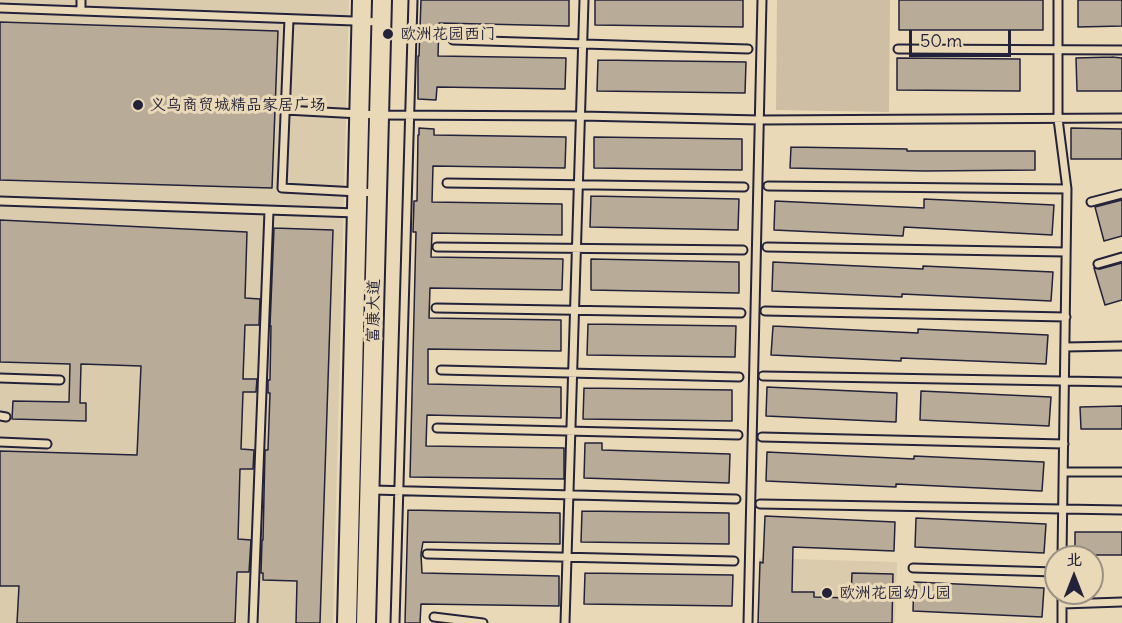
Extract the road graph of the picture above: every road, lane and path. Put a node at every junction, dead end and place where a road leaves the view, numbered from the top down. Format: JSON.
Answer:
{"nodes":[{"id":1,"x":56,"y":0,"type":"edge"},
{"id":2,"x":81,"y":0,"type":"edge"},
{"id":3,"x":362,"y":0,"type":"edge"},
{"id":4,"x":382,"y":0,"type":"edge"},
{"id":5,"x":413,"y":0,"type":"edge"},
{"id":6,"x":584,"y":0,"type":"edge"},
{"id":7,"x":762,"y":0,"type":"edge"},
{"id":8,"x":1058,"y":0,"type":"edge"},
{"id":9,"x":0,"y":8,"type":"edge"},
{"id":10,"x":55,"y":10,"type":"junction"},
{"id":11,"x":81,"y":11,"type":"junction"},
{"id":12,"x":289,"y":19,"type":"junction"},
{"id":13,"x":361,"y":22,"type":"junction"},
{"id":14,"x":382,"y":22,"type":"junction"},
{"id":15,"x":453,"y":40,"type":"dead end"},
{"id":16,"x":583,"y":44,"type":"junction"},
{"id":17,"x":748,"y":49,"type":"dead end"},
{"id":18,"x":898,"y":49,"type":"dead end"},
{"id":19,"x":1058,"y":50,"type":"junction"},
{"id":20,"x":1122,"y":50,"type":"edge"},
{"id":21,"x":285,"y":110,"type":"junction"},
{"id":22,"x":359,"y":114,"type":"junction"},
{"id":23,"x":379,"y":115,"type":"junction"},
{"id":24,"x":410,"y":115,"type":"junction"},
{"id":25,"x":581,"y":116,"type":"junction"},
{"id":26,"x":1122,"y":118,"type":"edge"},
{"id":27,"x":1058,"y":119,"type":"junction"},
{"id":28,"x":760,"y":120,"type":"junction"},
{"id":29,"x":447,"y":183,"type":"dead end"},
{"id":30,"x":579,"y":184,"type":"junction"},
{"id":31,"x":768,"y":186,"type":"dead end"},
{"id":32,"x":744,"y":187,"type":"dead end"},
{"id":33,"x":1067,"y":189,"type":"junction"},
{"id":34,"x":357,"y":191,"type":"junction"},
{"id":35,"x":376,"y":193,"type":"junction"},
{"id":36,"x":1122,"y":194,"type":"edge"},
{"id":37,"x":0,"y":201,"type":"edge"},
{"id":38,"x":1091,"y":202,"type":"dead end"},
{"id":39,"x":269,"y":211,"type":"junction"},
{"id":40,"x":357,"y":213,"type":"junction"},
{"id":41,"x":437,"y":247,"type":"dead end"},
{"id":42,"x":767,"y":247,"type":"dead end"},
{"id":43,"x":577,"y":248,"type":"junction"},
{"id":44,"x":743,"y":250,"type":"dead end"},
{"id":45,"x":1066,"y":252,"type":"junction"},
{"id":46,"x":1122,"y":257,"type":"edge"},
{"id":47,"x":1098,"y":264,"type":"dead end"},
{"id":48,"x":436,"y":308,"type":"dead end"},
{"id":49,"x":575,"y":310,"type":"junction"},
{"id":50,"x":765,"y":311,"type":"dead end"},
{"id":51,"x":741,"y":313,"type":"dead end"},
{"id":52,"x":1066,"y":317,"type":"junction"},
{"id":53,"x":1122,"y":346,"type":"edge"},
{"id":54,"x":1065,"y":347,"type":"junction"},
{"id":55,"x":441,"y":370,"type":"dead end"},
{"id":56,"x":573,"y":373,"type":"junction"},
{"id":57,"x":763,"y":376,"type":"dead end"},
{"id":58,"x":739,"y":377,"type":"dead end"},
{"id":59,"x":0,"y":378,"type":"edge"},
{"id":60,"x":60,"y":380,"type":"dead end"},
{"id":61,"x":1065,"y":382,"type":"junction"},
{"id":62,"x":1122,"y":382,"type":"edge"},
{"id":63,"x":437,"y":428,"type":"dead end"},
{"id":64,"x":571,"y":431,"type":"junction"},
{"id":65,"x":738,"y":435,"type":"dead end"},
{"id":66,"x":762,"y":437,"type":"dead end"},
{"id":67,"x":0,"y":442,"type":"edge"},
{"id":68,"x":47,"y":444,"type":"dead end"},
{"id":69,"x":1064,"y":444,"type":"junction"},
{"id":70,"x":1064,"y":472,"type":"junction"},
{"id":71,"x":1122,"y":472,"type":"edge"},
{"id":72,"x":369,"y":490,"type":"junction"},
{"id":73,"x":399,"y":491,"type":"junction"},
{"id":74,"x":569,"y":495,"type":"junction"},
{"id":75,"x":736,"y":499,"type":"dead end"},
{"id":76,"x":760,"y":504,"type":"dead end"},
{"id":77,"x":1063,"y":510,"type":"junction"},
{"id":78,"x":1122,"y":510,"type":"edge"},
{"id":79,"x":1062,"y":545,"type":"edge"},
{"id":80,"x":427,"y":554,"type":"dead end"},
{"id":81,"x":567,"y":558,"type":"junction"},
{"id":82,"x":734,"y":561,"type":"dead end"},
{"id":83,"x":913,"y":568,"type":"dead end"},
{"id":84,"x":1044,"y":572,"type":"edge"},
{"id":85,"x":367,"y":576,"type":"junction"},
{"id":86,"x":1122,"y":602,"type":"edge"},
{"id":87,"x":1104,"y":603,"type":"edge"},
{"id":88,"x":1062,"y":605,"type":"edge"},
{"id":89,"x":434,"y":617,"type":"dead end"},
{"id":90,"x":253,"y":623,"type":"edge"},
{"id":91,"x":345,"y":623,"type":"edge"},
{"id":92,"x":366,"y":623,"type":"edge"},
{"id":93,"x":375,"y":623,"type":"edge"},
{"id":94,"x":395,"y":623,"type":"edge"},
{"id":95,"x":483,"y":623,"type":"edge"},
{"id":96,"x":565,"y":623,"type":"edge"},
{"id":97,"x":748,"y":623,"type":"edge"},
{"id":98,"x":1062,"y":623,"type":"edge"}],
"edges":[{"from":1,"to":10,"type":"lane"},
{"from":2,"to":11,"type":"lane"},
{"from":3,"to":13,"type":"street","name":"富康大道"},
{"from":4,"to":14,"type":"street","name":"富康大道"},
{"from":5,"to":24,"type":"lane"},
{"from":6,"to":16,"type":"lane"},
{"from":7,"to":28,"type":"lane"},
{"from":8,"to":19,"type":"lane"},
{"from":9,"to":10,"type":"lane"},
{"from":10,"to":11,"type":"lane"},
{"from":11,"to":12,"type":"lane"},
{"from":12,"to":13,"type":"lane"},
{"from":12,"to":21,"type":"lane"},
{"from":13,"to":14,"type":"lane"},
{"from":13,"to":22,"type":"street","name":"富康大道"},
{"from":14,"to":23,"type":"street","name":"富康大道"},
{"from":15,"to":16,"type":"lane"},
{"from":16,"to":17,"type":"lane"},
{"from":16,"to":25,"type":"lane"},
{"from":18,"to":19,"type":"lane"},
{"from":19,"to":20,"type":"lane"},
{"from":19,"to":27,"type":"lane"},
{"from":21,"to":22,"type":"lane"},
{"from":21,"to":34,"type":"lane"},
{"from":22,"to":23,"type":"lane"},
{"from":22,"to":34,"type":"street","name":"富康大道"},
{"from":23,"to":24,"type":"lane"},
{"from":23,"to":35,"type":"street","name":"富康大道"},
{"from":24,"to":25,"type":"lane"},
{"from":24,"to":73,"type":"lane"},
{"from":25,"to":28,"type":"lane"},
{"from":25,"to":30,"type":"lane"},
{"from":26,"to":27,"type":"lane"},
{"from":27,"to":28,"type":"lane"},
{"from":27,"to":33,"type":"lane"},
{"from":28,"to":97,"type":"lane"},
{"from":29,"to":30,"type":"lane"},
{"from":30,"to":32,"type":"lane"},
{"from":30,"to":43,"type":"lane"},
{"from":31,"to":33,"type":"lane"},
{"from":33,"to":45,"type":"lane"},
{"from":34,"to":35,"type":"lane"},
{"from":34,"to":40,"type":"street","name":"富康大道"},
{"from":35,"to":72,"type":"street","name":"富康大道"},
{"from":36,"to":38,"type":"lane"},
{"from":37,"to":39,"type":"lane"},
{"from":39,"to":40,"type":"lane"},
{"from":39,"to":90,"type":"lane"},
{"from":40,"to":91,"type":"street","name":"富康大道"},
{"from":41,"to":43,"type":"lane"},
{"from":42,"to":45,"type":"lane"},
{"from":43,"to":44,"type":"lane"},
{"from":43,"to":49,"type":"lane"},
{"from":45,"to":52,"type":"lane"},
{"from":46,"to":47,"type":"lane"},
{"from":48,"to":49,"type":"lane"},
{"from":49,"to":51,"type":"lane"},
{"from":49,"to":56,"type":"lane"},
{"from":50,"to":52,"type":"lane"},
{"from":52,"to":54,"type":"lane"},
{"from":53,"to":54,"type":"lane"},
{"from":54,"to":61,"type":"lane"},
{"from":55,"to":56,"type":"lane"},
{"from":56,"to":58,"type":"lane"},
{"from":56,"to":64,"type":"lane"},
{"from":57,"to":61,"type":"lane"},
{"from":59,"to":60,"type":"lane"},
{"from":61,"to":62,"type":"lane"},
{"from":61,"to":69,"type":"lane"},
{"from":63,"to":64,"type":"lane"},
{"from":64,"to":65,"type":"lane"},
{"from":64,"to":74,"type":"lane"},
{"from":66,"to":69,"type":"lane"},
{"from":67,"to":68,"type":"lane"},
{"from":69,"to":70,"type":"lane"},
{"from":70,"to":71,"type":"lane"},
{"from":70,"to":77,"type":"lane"},
{"from":72,"to":73,"type":"lane"},
{"from":72,"to":85,"type":"street","name":"富康大道"},
{"from":73,"to":74,"type":"lane"},
{"from":73,"to":94,"type":"lane"},
{"from":74,"to":75,"type":"lane"},
{"from":74,"to":81,"type":"lane"},
{"from":76,"to":77,"type":"lane"},
{"from":77,"to":78,"type":"lane"},
{"from":77,"to":79,"type":"lane"},
{"from":80,"to":81,"type":"lane"},
{"from":81,"to":82,"type":"lane"},
{"from":81,"to":96,"type":"lane"},
{"from":83,"to":84,"type":"lane"},
{"from":85,"to":92,"type":"street","name":"富康大道"},
{"from":85,"to":93,"type":"street"},
{"from":86,"to":87,"type":"lane"},
{"from":88,"to":98,"type":"lane"},
{"from":89,"to":95,"type":"lane"}]}
